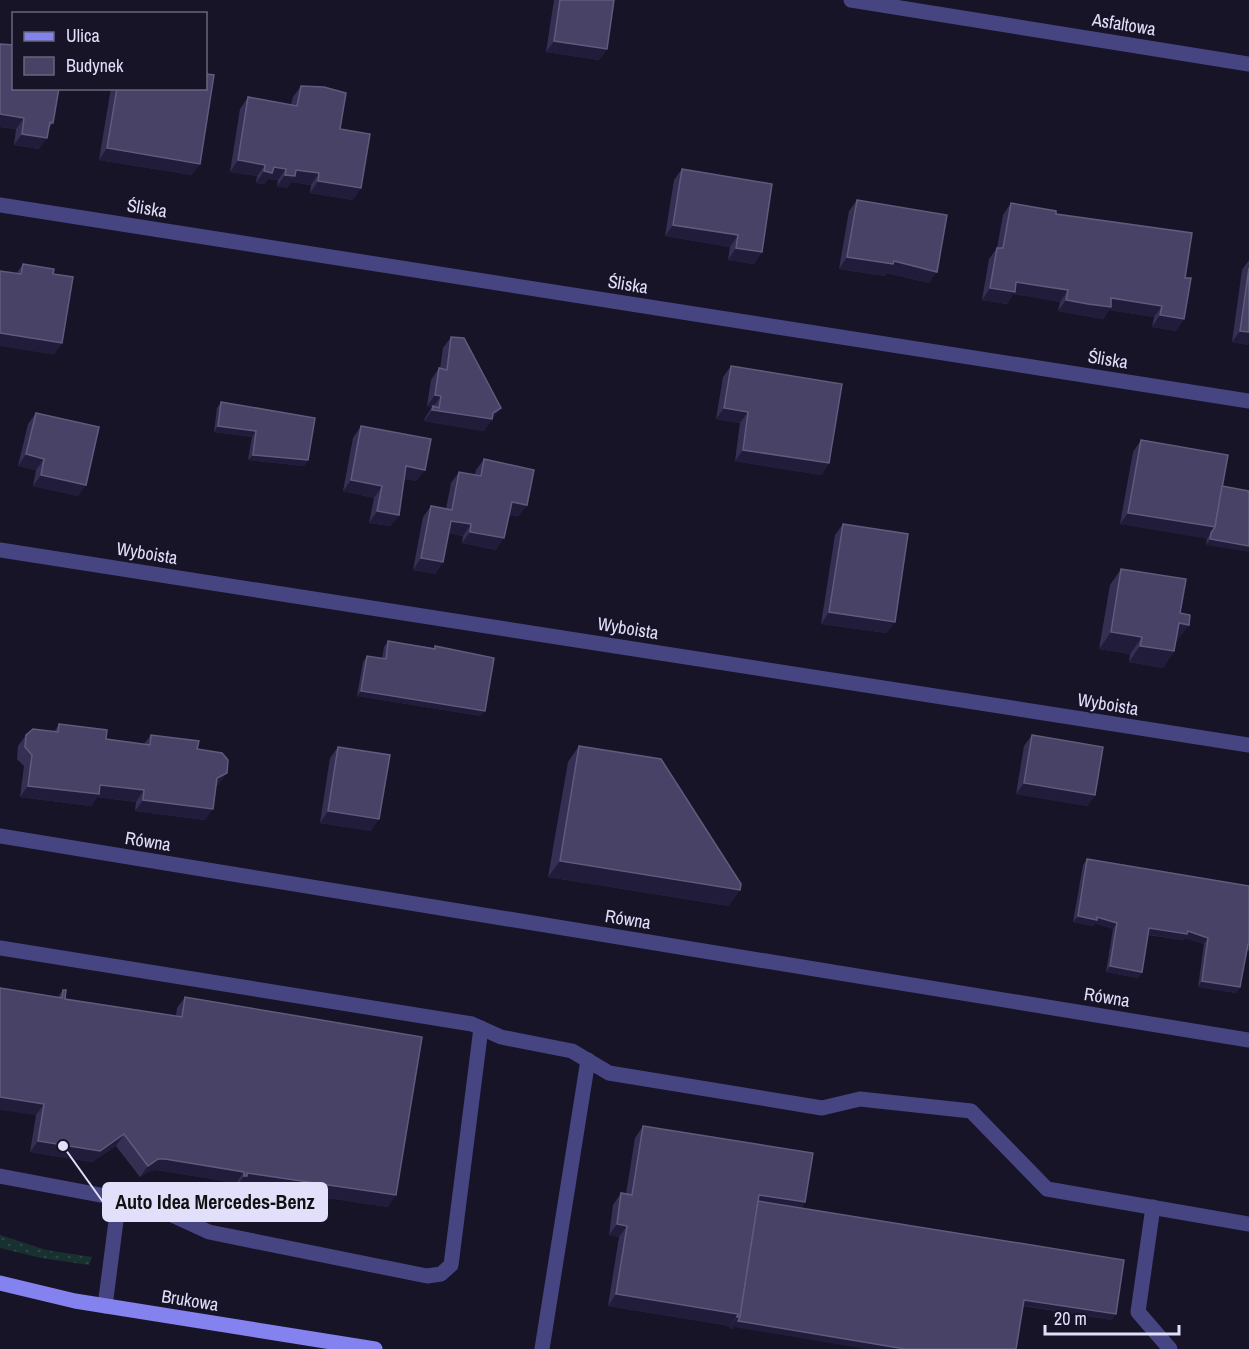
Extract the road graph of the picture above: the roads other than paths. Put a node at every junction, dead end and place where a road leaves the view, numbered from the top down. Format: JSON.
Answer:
{"nodes":[{"id":1,"x":851,"y":0,"type":"edge"},
{"id":2,"x":1249,"y":64,"type":"edge"},
{"id":3,"x":0,"y":205,"type":"edge"},
{"id":4,"x":1249,"y":401,"type":"edge"},
{"id":5,"x":0,"y":550,"type":"edge"},
{"id":6,"x":1249,"y":745,"type":"edge"},
{"id":7,"x":0,"y":836,"type":"edge"},
{"id":8,"x":0,"y":948,"type":"edge"},
{"id":9,"x":481,"y":1028,"type":"junction"},
{"id":10,"x":1249,"y":1040,"type":"edge"},
{"id":11,"x":588,"y":1060,"type":"junction"},
{"id":12,"x":0,"y":1176,"type":"edge"},
{"id":13,"x":119,"y":1198,"type":"junction"},
{"id":14,"x":1153,"y":1207,"type":"junction"},
{"id":15,"x":1249,"y":1224,"type":"edge"},
{"id":16,"x":0,"y":1284,"type":"edge"},
{"id":17,"x":105,"y":1306,"type":"junction"},
{"id":18,"x":375,"y":1349,"type":"edge"},
{"id":19,"x":542,"y":1349,"type":"edge"},
{"id":20,"x":1170,"y":1349,"type":"edge"}],
"edges":[{"from":1,"to":2,"type":"street","name":"Asfaltowa"},
{"from":3,"to":4,"type":"street","name":"Śliska"},
{"from":5,"to":6,"type":"street","name":"Wyboista"},
{"from":7,"to":10,"type":"street","name":"Równa"},
{"from":8,"to":9,"type":"street"},
{"from":9,"to":11,"type":"street"},
{"from":9,"to":13,"type":"street"},
{"from":11,"to":14,"type":"street"},
{"from":11,"to":19,"type":"street"},
{"from":12,"to":13,"type":"street"},
{"from":13,"to":17,"type":"street"},
{"from":14,"to":15,"type":"street"},
{"from":14,"to":20,"type":"street"},
{"from":16,"to":17,"type":"street","name":"Brukowa"},
{"from":17,"to":18,"type":"street","name":"Brukowa"}]}
